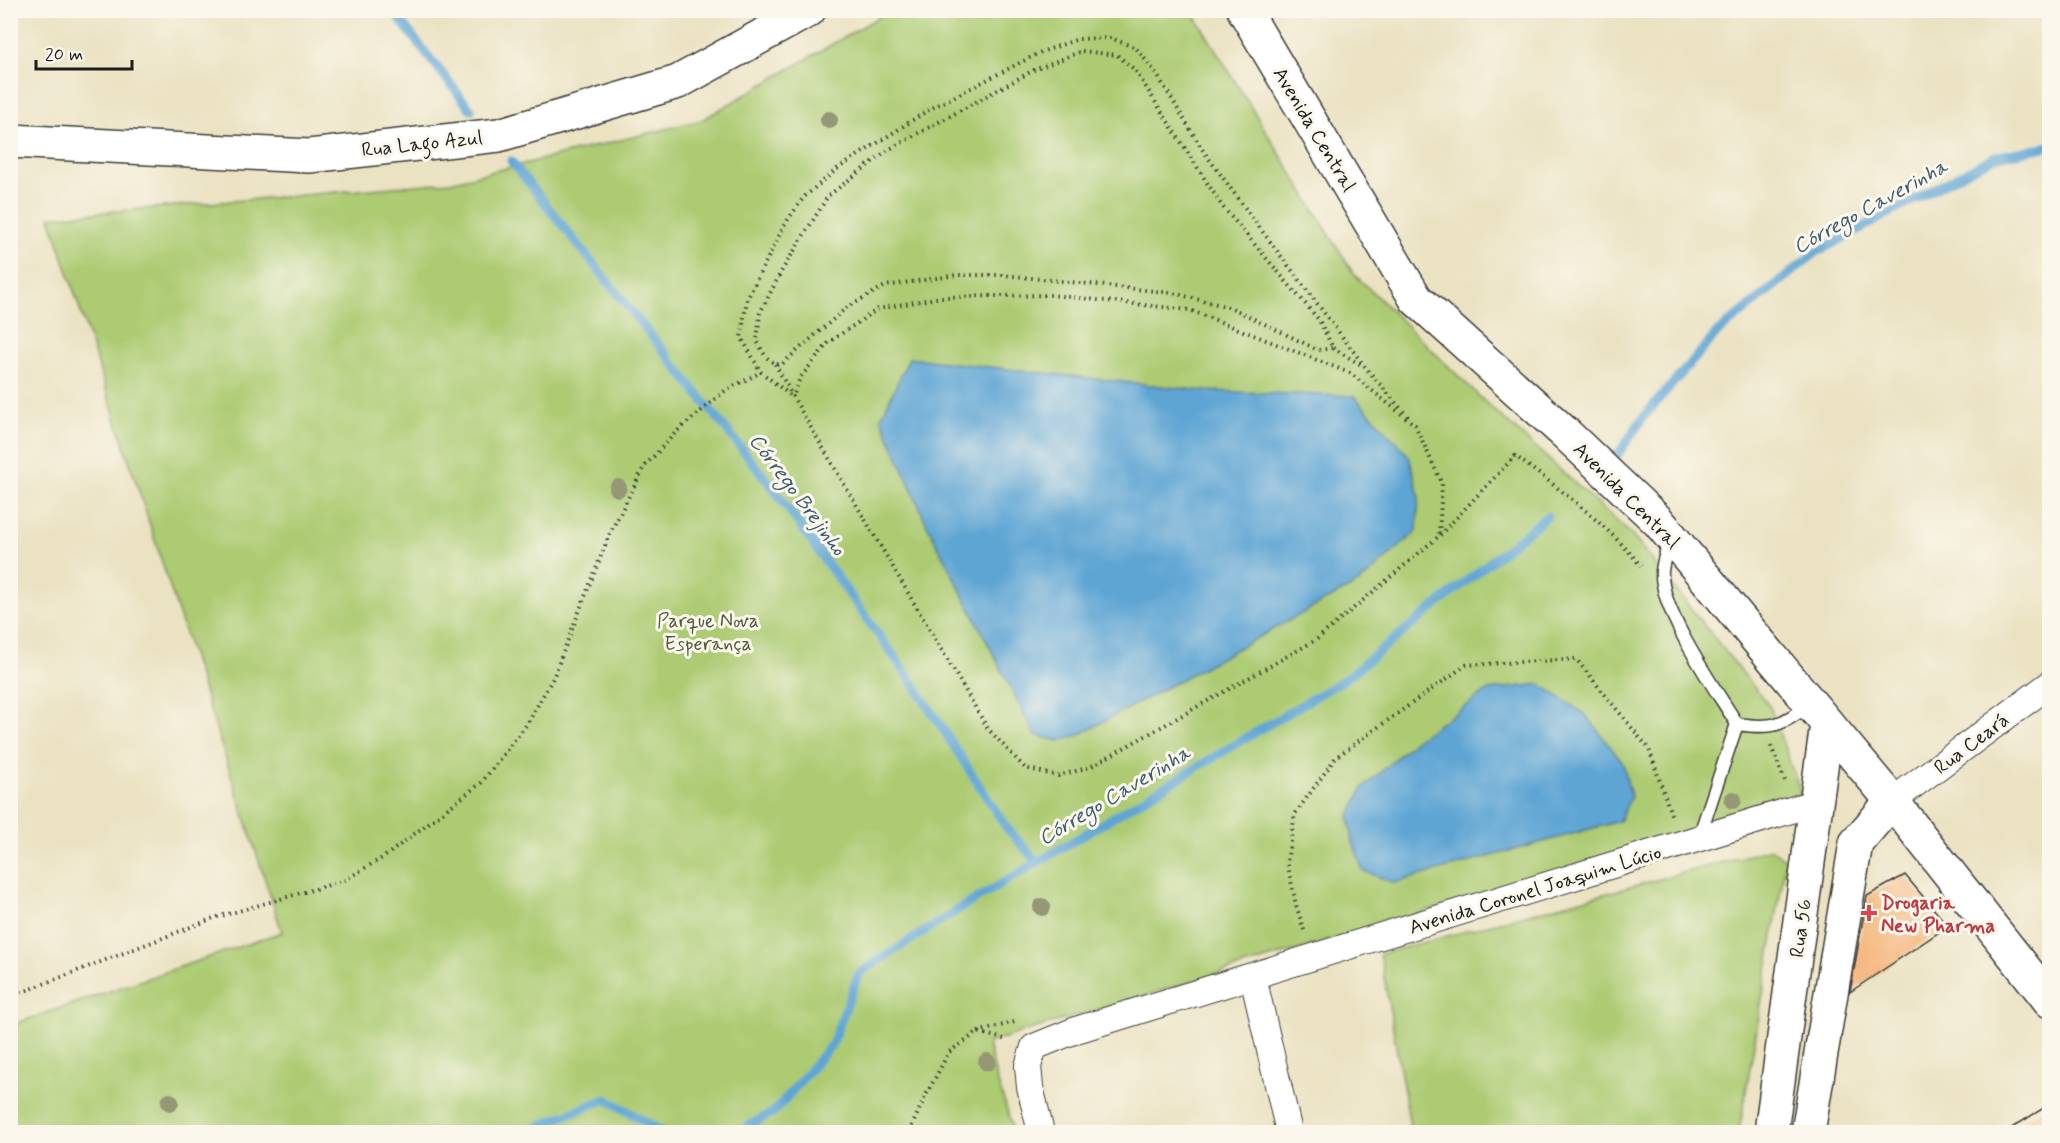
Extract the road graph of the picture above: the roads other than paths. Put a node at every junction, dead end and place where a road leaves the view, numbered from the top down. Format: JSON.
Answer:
{"nodes":[{"id":1,"x":808,"y":10,"type":"edge"},
{"id":2,"x":1244,"y":10,"type":"edge"},
{"id":3,"x":10,"y":141,"type":"edge"},
{"id":4,"x":1664,"y":528,"type":"junction"},
{"id":5,"x":2049,"y":684,"type":"edge"},
{"id":6,"x":1818,"y":714,"type":"junction"},
{"id":7,"x":1737,"y":724,"type":"junction"},
{"id":8,"x":1892,"y":801,"type":"junction"},
{"id":9,"x":1817,"y":802,"type":"junction"},
{"id":10,"x":1690,"y":841,"type":"junction"},
{"id":11,"x":1253,"y":976,"type":"junction"},
{"id":12,"x":2049,"y":1001,"type":"edge"},
{"id":13,"x":1041,"y":1132,"type":"edge"},
{"id":14,"x":1289,"y":1132,"type":"edge"},
{"id":15,"x":1771,"y":1132,"type":"edge"},
{"id":16,"x":1808,"y":1132,"type":"edge"}],
"edges":[{"from":1,"to":3,"type":"street","name":"Rua Lago Azul"},
{"from":2,"to":4,"type":"street","name":"Avenida Central"},
{"from":4,"to":6,"type":"street","name":"Avenida Central"},
{"from":4,"to":7,"type":"lane"},
{"from":5,"to":8,"type":"street","name":"Rua Ceará"},
{"from":6,"to":7,"type":"lane"},
{"from":6,"to":8,"type":"street","name":"Avenida Central"},
{"from":6,"to":9,"type":"street","name":"Rua 56"},
{"from":7,"to":10,"type":"lane"},
{"from":8,"to":12,"type":"street","name":"Avenida Central"},
{"from":8,"to":16,"type":"street","name":"Rua 56"},
{"from":9,"to":10,"type":"street","name":"Avenida Coronel Joaquim Lúcio"},
{"from":9,"to":15,"type":"street","name":"Rua 56"},
{"from":10,"to":11,"type":"street","name":"Avenida Coronel Joaquim Lúcio"},
{"from":11,"to":13,"type":"street","name":"Avenida Coronel Joaquim Lúcio"},
{"from":11,"to":14,"type":"street"}]}
